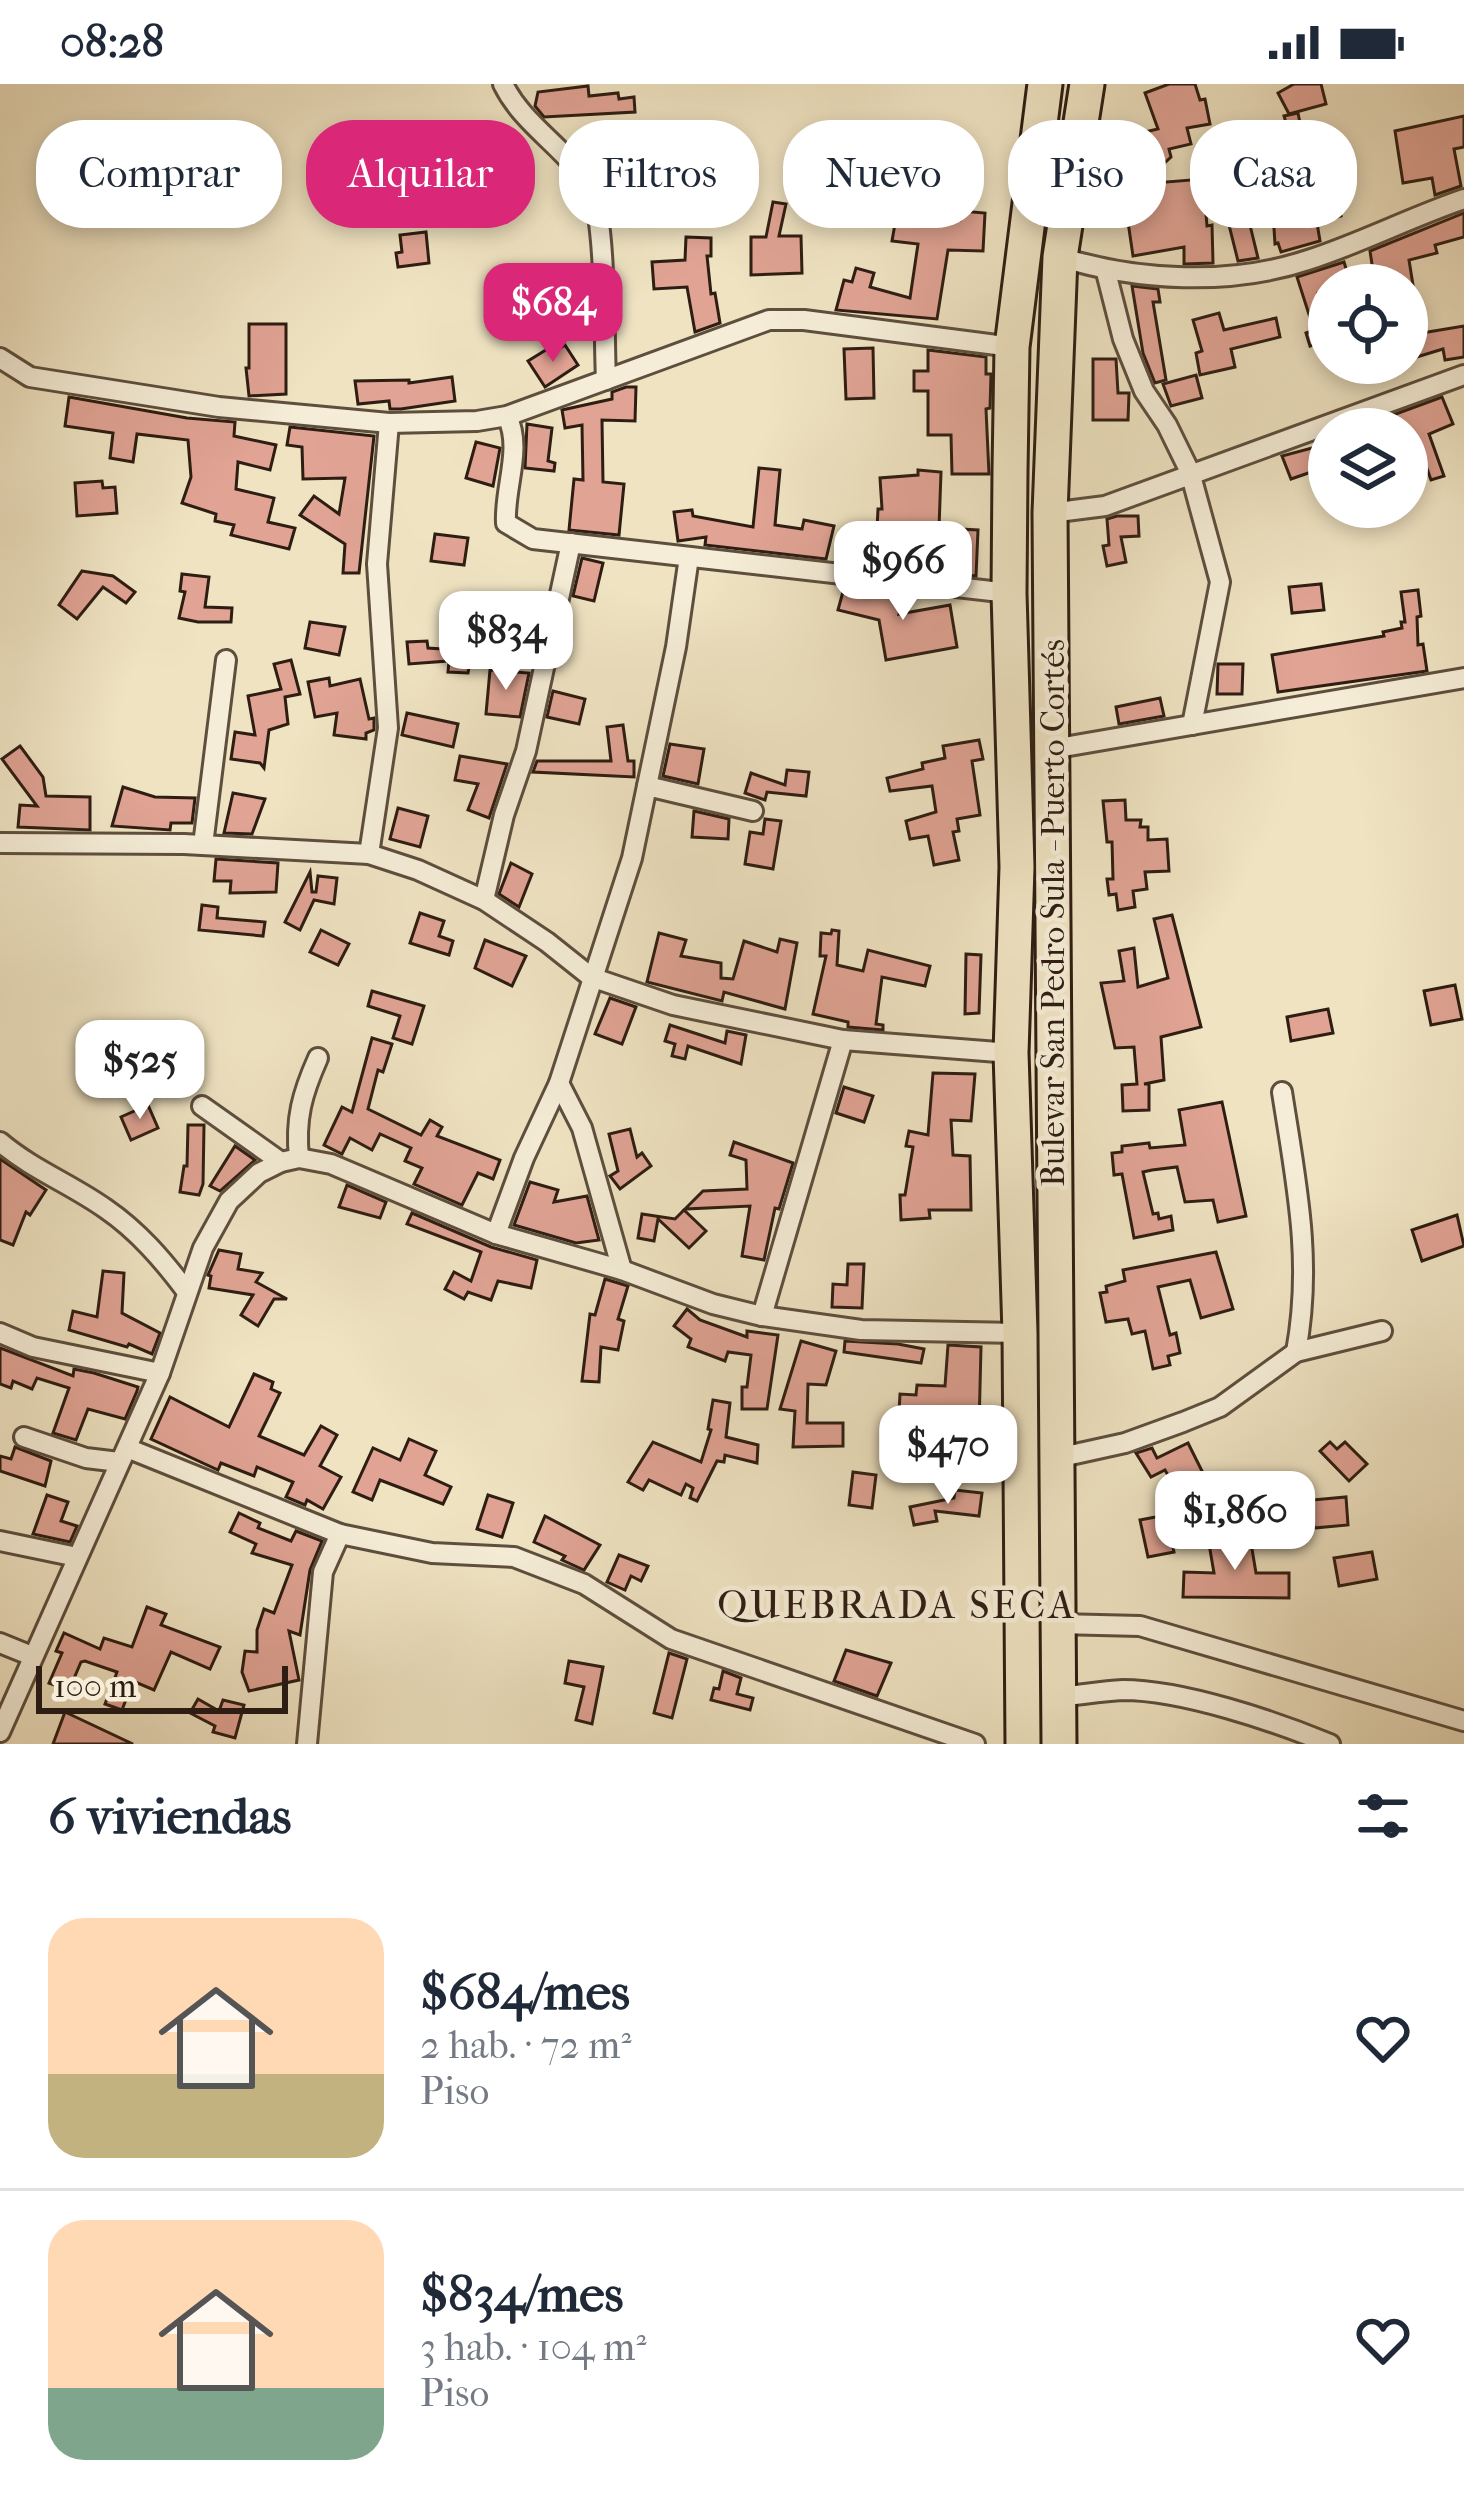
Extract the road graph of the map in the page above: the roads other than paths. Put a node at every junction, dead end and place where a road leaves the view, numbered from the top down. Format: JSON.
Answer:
{"nodes":[{"id":1,"x":502,"y":84,"type":"edge"},
{"id":2,"x":1045,"y":84,"type":"edge"},
{"id":3,"x":1087,"y":84,"type":"edge"},
{"id":4,"x":1464,"y":199,"type":"edge"},
{"id":5,"x":1060,"y":257,"type":"junction"},
{"id":6,"x":1106,"y":272,"type":"junction"},
{"id":7,"x":1012,"y":347,"type":"junction"},
{"id":8,"x":0,"y":358,"type":"edge"},
{"id":9,"x":1464,"y":375,"type":"edge"},
{"id":10,"x":606,"y":380,"type":"junction"},
{"id":11,"x":507,"y":416,"type":"junction"},
{"id":12,"x":388,"y":423,"type":"junction"},
{"id":13,"x":1190,"y":472,"type":"junction"},
{"id":14,"x":1050,"y":513,"type":"junction"},
{"id":15,"x":571,"y":543,"type":"junction"},
{"id":16,"x":689,"y":557,"type":"junction"},
{"id":17,"x":1009,"y":593,"type":"junction"},
{"id":18,"x":226,"y":660,"type":"dead end"},
{"id":19,"x":1464,"y":678,"type":"edge"},
{"id":20,"x":1192,"y":725,"type":"junction"},
{"id":21,"x":1052,"y":749,"type":"junction"},
{"id":22,"x":647,"y":786,"type":"junction"},
{"id":23,"x":753,"y":811,"type":"dead end"},
{"id":24,"x":0,"y":843,"type":"edge"},
{"id":25,"x":202,"y":845,"type":"junction"},
{"id":26,"x":369,"y":854,"type":"junction"},
{"id":27,"x":484,"y":900,"type":"junction"},
{"id":28,"x":591,"y":977,"type":"junction"},
{"id":29,"x":843,"y":1040,"type":"junction"},
{"id":30,"x":1012,"y":1053,"type":"junction"},
{"id":31,"x":318,"y":1058,"type":"dead end"},
{"id":32,"x":559,"y":1083,"type":"junction"},
{"id":33,"x":1282,"y":1092,"type":"dead end"},
{"id":34,"x":202,"y":1106,"type":"dead end"},
{"id":35,"x":0,"y":1142,"type":"edge"},
{"id":36,"x":290,"y":1160,"type":"junction"},
{"id":37,"x":496,"y":1234,"type":"junction"},
{"id":38,"x":622,"y":1270,"type":"junction"},
{"id":39,"x":187,"y":1292,"type":"junction"},
{"id":40,"x":762,"y":1316,"type":"junction"},
{"id":41,"x":1382,"y":1330,"type":"dead end"},
{"id":42,"x":0,"y":1333,"type":"edge"},
{"id":43,"x":1020,"y":1333,"type":"junction"},
{"id":44,"x":1296,"y":1352,"type":"junction"},
{"id":45,"x":160,"y":1373,"type":"junction"},
{"id":46,"x":24,"y":1437,"type":"dead end"},
{"id":47,"x":123,"y":1455,"type":"junction"},
{"id":48,"x":1057,"y":1458,"type":"junction"},
{"id":49,"x":340,"y":1534,"type":"junction"},
{"id":50,"x":0,"y":1541,"type":"edge"},
{"id":51,"x":77,"y":1557,"type":"junction"},
{"id":52,"x":1058,"y":1624,"type":"junction"},
{"id":53,"x":0,"y":1643,"type":"edge"},
{"id":54,"x":32,"y":1656,"type":"junction"},
{"id":55,"x":1058,"y":1697,"type":"junction"},
{"id":56,"x":1464,"y":1721,"type":"edge"},
{"id":57,"x":0,"y":1732,"type":"edge"},
{"id":58,"x":307,"y":1744,"type":"edge"},
{"id":59,"x":975,"y":1744,"type":"edge"},
{"id":60,"x":1023,"y":1744,"type":"edge"},
{"id":61,"x":1059,"y":1744,"type":"edge"},
{"id":62,"x":1330,"y":1744,"type":"edge"}],
"edges":[{"from":1,"to":10,"type":"street"},
{"from":2,"to":7,"type":"highway","name":"Bulevar San Pedro Sula - Puerto Cortés"},
{"from":3,"to":5,"type":"highway","name":"Bulevar San Pedro Sula - Puerto Cortés"},
{"from":4,"to":6,"type":"street"},
{"from":5,"to":6,"type":"street"},
{"from":5,"to":14,"type":"highway","name":"Bulevar San Pedro Sula - Puerto Cortés"},
{"from":6,"to":13,"type":"street"},
{"from":7,"to":10,"type":"street"},
{"from":7,"to":17,"type":"highway","name":"Bulevar San Pedro Sula - Puerto Cortés"},
{"from":8,"to":12,"type":"street"},
{"from":9,"to":13,"type":"street"},
{"from":10,"to":11,"type":"street"},
{"from":11,"to":12,"type":"street"},
{"from":11,"to":15,"type":"street"},
{"from":12,"to":26,"type":"street"},
{"from":13,"to":14,"type":"street"},
{"from":13,"to":20,"type":"street"},
{"from":14,"to":21,"type":"highway","name":"Bulevar San Pedro Sula - Puerto Cortés"},
{"from":15,"to":16,"type":"street"},
{"from":15,"to":27,"type":"street"},
{"from":16,"to":17,"type":"street"},
{"from":16,"to":22,"type":"street"},
{"from":17,"to":30,"type":"highway","name":"Bulevar San Pedro Sula - Puerto Cortés"},
{"from":18,"to":25,"type":"street"},
{"from":19,"to":20,"type":"street"},
{"from":20,"to":21,"type":"street"},
{"from":21,"to":48,"type":"highway","name":"Bulevar San Pedro Sula - Puerto Cortés"},
{"from":22,"to":23,"type":"street"},
{"from":22,"to":28,"type":"street"},
{"from":24,"to":25,"type":"street"},
{"from":25,"to":26,"type":"street"},
{"from":26,"to":27,"type":"street"},
{"from":27,"to":28,"type":"street"},
{"from":28,"to":29,"type":"street"},
{"from":28,"to":32,"type":"street"},
{"from":29,"to":30,"type":"street"},
{"from":29,"to":40,"type":"street"},
{"from":30,"to":43,"type":"highway","name":"Bulevar San Pedro Sula - Puerto Cortés"},
{"from":31,"to":36,"type":"street"},
{"from":32,"to":37,"type":"street"},
{"from":32,"to":38,"type":"street"},
{"from":33,"to":44,"type":"street"},
{"from":34,"to":36,"type":"street"},
{"from":35,"to":39,"type":"street"},
{"from":36,"to":37,"type":"street"},
{"from":36,"to":39,"type":"street"},
{"from":37,"to":38,"type":"street"},
{"from":38,"to":40,"type":"street"},
{"from":39,"to":45,"type":"street"},
{"from":40,"to":43,"type":"street"},
{"from":41,"to":44,"type":"street"},
{"from":42,"to":45,"type":"street"},
{"from":43,"to":60,"type":"highway","name":"Bulevar San Pedro Sula - Puerto Cortés"},
{"from":44,"to":48,"type":"street"},
{"from":45,"to":47,"type":"street"},
{"from":46,"to":47,"type":"street"},
{"from":47,"to":49,"type":"street"},
{"from":47,"to":51,"type":"street"},
{"from":48,"to":52,"type":"highway","name":"Bulevar San Pedro Sula - Puerto Cortés"},
{"from":49,"to":58,"type":"street"},
{"from":49,"to":59,"type":"street"},
{"from":50,"to":51,"type":"street"},
{"from":51,"to":54,"type":"street"},
{"from":52,"to":55,"type":"highway","name":"Bulevar San Pedro Sula - Puerto Cortés"},
{"from":52,"to":56,"type":"street"},
{"from":53,"to":54,"type":"street"},
{"from":54,"to":57,"type":"street"},
{"from":55,"to":61,"type":"highway","name":"Bulevar San Pedro Sula - Puerto Cortés"},
{"from":55,"to":62,"type":"street"}]}
